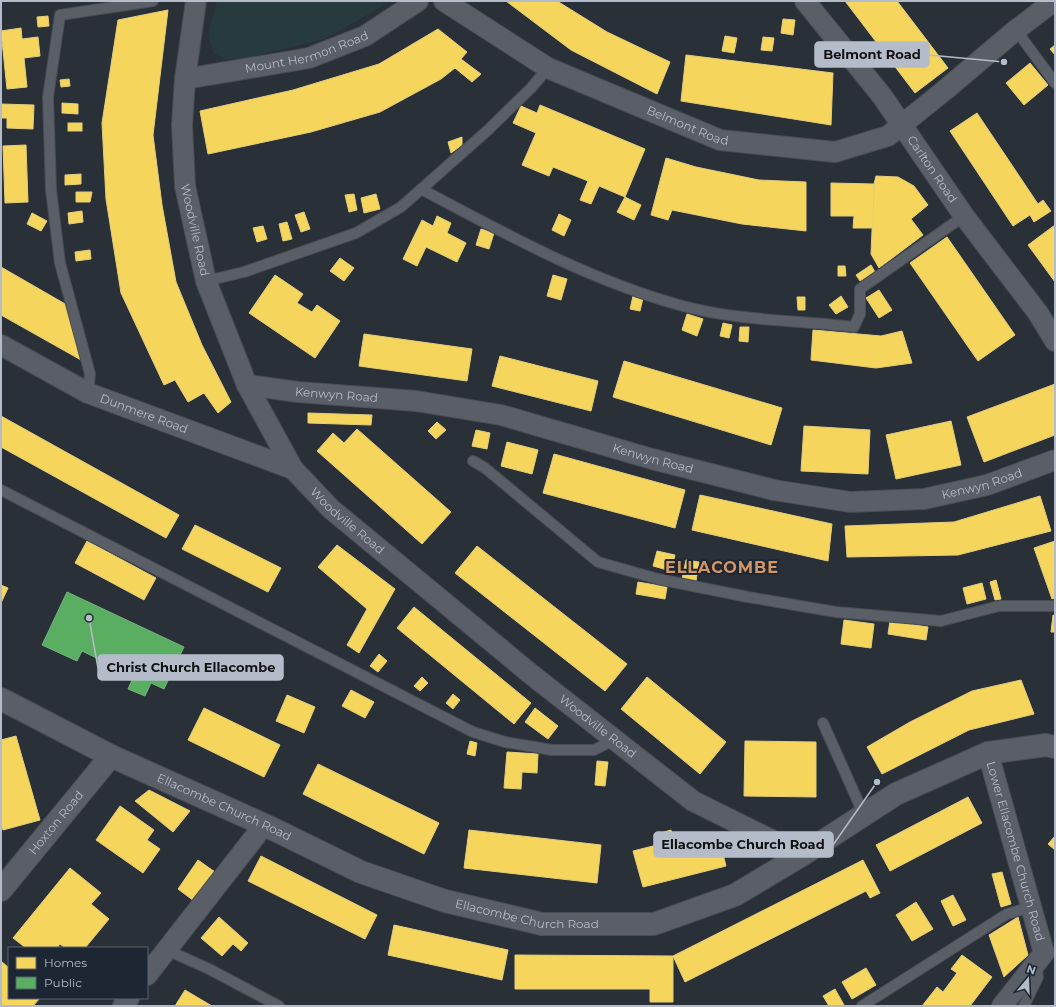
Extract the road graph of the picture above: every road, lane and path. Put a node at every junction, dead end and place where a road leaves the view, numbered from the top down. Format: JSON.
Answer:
{"nodes":[{"id":1,"x":153,"y":1,"type":"edge"},
{"id":2,"x":195,"y":1,"type":"edge"},
{"id":3,"x":418,"y":1,"type":"edge"},
{"id":4,"x":444,"y":1,"type":"edge"},
{"id":5,"x":805,"y":1,"type":"edge"},
{"id":6,"x":1054,"y":1,"type":"edge"},
{"id":7,"x":1016,"y":30,"type":"junction"},
{"id":8,"x":548,"y":68,"type":"junction"},
{"id":9,"x":185,"y":79,"type":"junction"},
{"id":10,"x":1055,"y":83,"type":"edge"},
{"id":11,"x":902,"y":125,"type":"junction"},
{"id":12,"x":421,"y":189,"type":"junction"},
{"id":13,"x":964,"y":216,"type":"junction"},
{"id":14,"x":206,"y":281,"type":"junction"},
{"id":15,"x":1055,"y":341,"type":"edge"},
{"id":16,"x":1,"y":345,"type":"edge"},
{"id":17,"x":247,"y":385,"type":"junction"},
{"id":18,"x":88,"y":393,"type":"junction"},
{"id":19,"x":1055,"y":460,"type":"edge"},
{"id":20,"x":473,"y":461,"type":"dead end"},
{"id":21,"x":292,"y":469,"type":"junction"},
{"id":22,"x":1,"y":490,"type":"edge"},
{"id":23,"x":1055,"y":606,"type":"edge"},
{"id":24,"x":1,"y":699,"type":"edge"},
{"id":25,"x":823,"y":723,"type":"dead end"},
{"id":26,"x":614,"y":740,"type":"junction"},
{"id":27,"x":1055,"y":747,"type":"edge"},
{"id":28,"x":988,"y":753,"type":"junction"},
{"id":29,"x":112,"y":756,"type":"junction"},
{"id":30,"x":864,"y":815,"type":"junction"},
{"id":31,"x":264,"y":825,"type":"junction"},
{"id":32,"x":802,"y":855,"type":"junction"},
{"id":33,"x":1,"y":890,"type":"edge"},
{"id":34,"x":1030,"y":907,"type":"junction"},
{"id":35,"x":166,"y":950,"type":"junction"},
{"id":36,"x":1045,"y":956,"type":"edge"},
{"id":37,"x":148,"y":974,"type":"edge"},
{"id":38,"x":279,"y":1006,"type":"edge"},
{"id":39,"x":862,"y":1006,"type":"edge"},
{"id":40,"x":1002,"y":1006,"type":"edge"},
{"id":41,"x":1024,"y":1006,"type":"edge"}],
"edges":[{"from":1,"to":18,"type":"lane"},
{"from":2,"to":9,"type":"street","name":"Woodville Road"},
{"from":3,"to":9,"type":"street","name":"Mount Hermon Road"},
{"from":4,"to":8,"type":"street","name":"Belmont Road"},
{"from":5,"to":11,"type":"street","name":"Carlton Road"},
{"from":6,"to":7,"type":"street","name":"Belmont Road"},
{"from":7,"to":10,"type":"lane"},
{"from":7,"to":11,"type":"street","name":"Belmont Road"},
{"from":8,"to":11,"type":"street","name":"Belmont Road"},
{"from":8,"to":12,"type":"lane"},
{"from":9,"to":14,"type":"street","name":"Woodville Road"},
{"from":11,"to":13,"type":"street","name":"Carlton Road"},
{"from":12,"to":13,"type":"lane"},
{"from":12,"to":14,"type":"lane"},
{"from":13,"to":15,"type":"street","name":"Carlton Road"},
{"from":14,"to":17,"type":"street","name":"Woodville Road"},
{"from":16,"to":18,"type":"street","name":"Dunmere Road"},
{"from":17,"to":19,"type":"street","name":"Kenwyn Road"},
{"from":17,"to":21,"type":"street","name":"Woodville Road"},
{"from":18,"to":21,"type":"street","name":"Dunmere Road"},
{"from":20,"to":23,"type":"lane"},
{"from":21,"to":26,"type":"street","name":"Woodville Road"},
{"from":22,"to":26,"type":"lane"},
{"from":24,"to":29,"type":"street","name":"Ellacombe Church Road"},
{"from":25,"to":30,"type":"lane"},
{"from":26,"to":32,"type":"street","name":"Woodville Road"},
{"from":27,"to":28,"type":"street","name":"Ellacombe Church Road"},
{"from":28,"to":30,"type":"street","name":"Ellacombe Church Road"},
{"from":28,"to":34,"type":"street","name":"Lower Ellacombe Church Road"},
{"from":29,"to":31,"type":"street","name":"Ellacombe Church Road"},
{"from":29,"to":33,"type":"street","name":"Hoxton Road"},
{"from":30,"to":32,"type":"street","name":"Ellacombe Church Road"},
{"from":31,"to":32,"type":"street","name":"Ellacombe Church Road"},
{"from":31,"to":35,"type":"street"},
{"from":34,"to":36,"type":"street","name":"Lower Ellacombe Church Road"},
{"from":34,"to":39,"type":"lane"},
{"from":35,"to":37,"type":"street"},
{"from":35,"to":38,"type":"lane"},
{"from":36,"to":40,"type":"street"},
{"from":36,"to":41,"type":"lane"}]}
